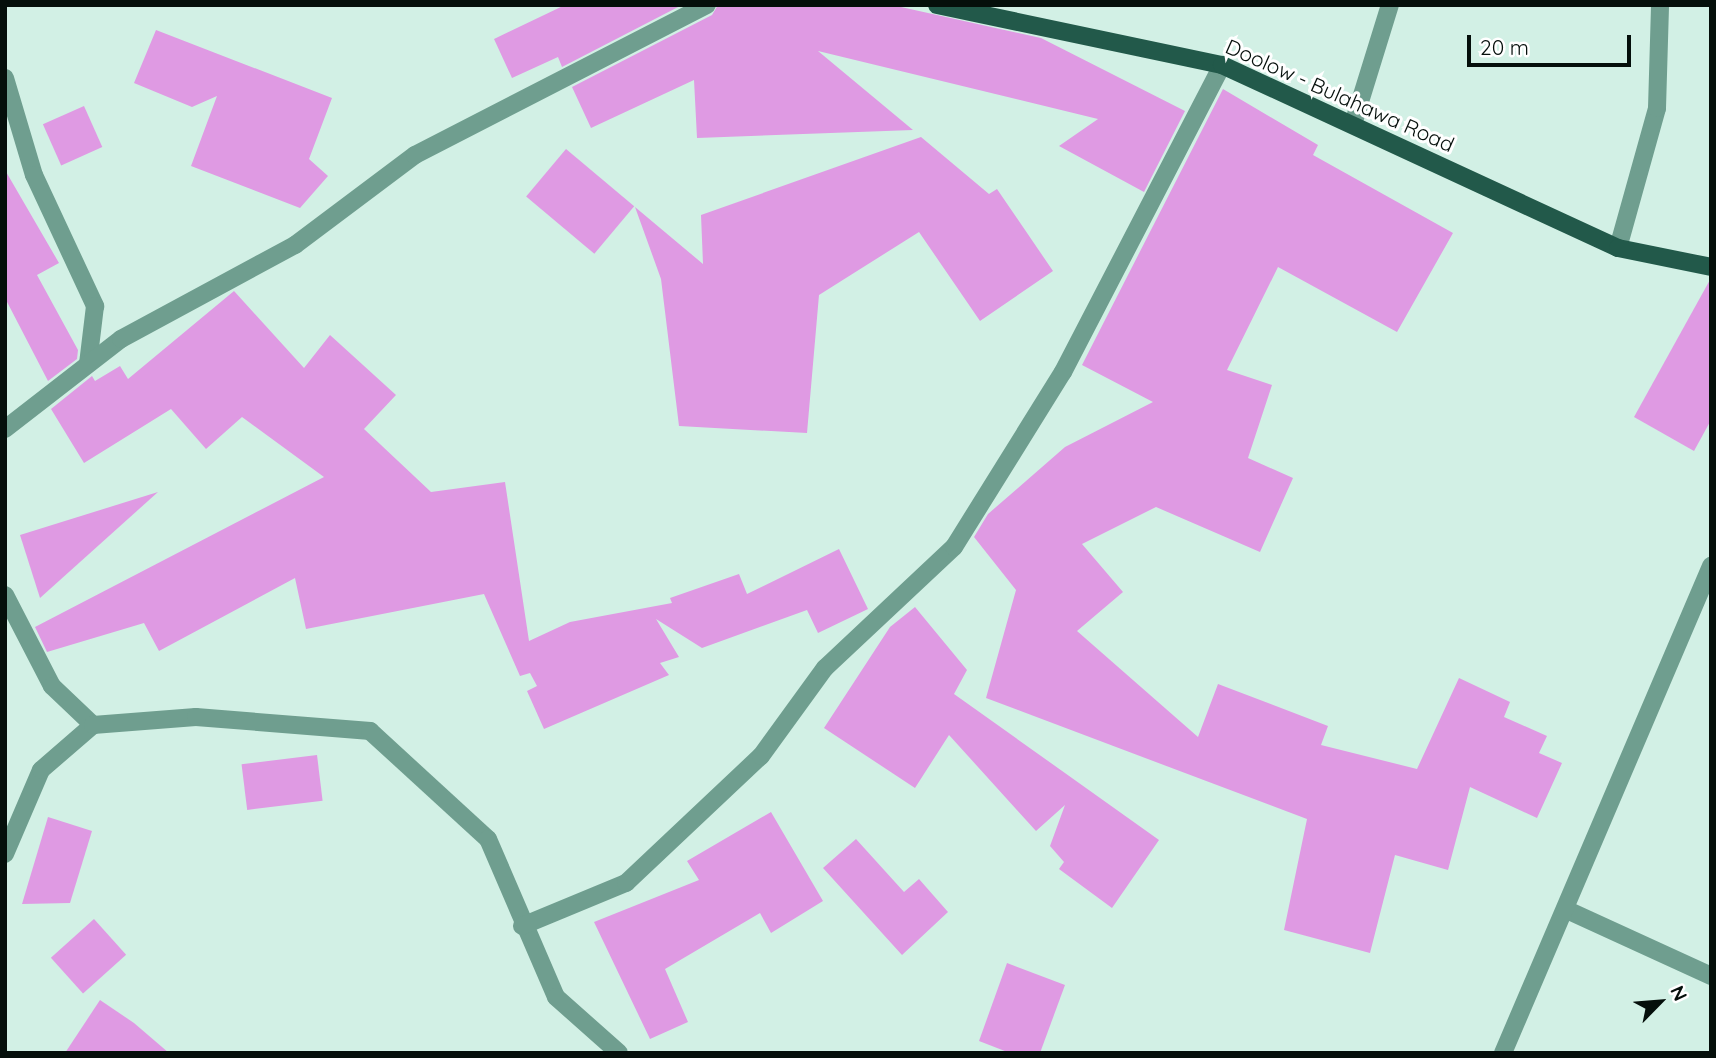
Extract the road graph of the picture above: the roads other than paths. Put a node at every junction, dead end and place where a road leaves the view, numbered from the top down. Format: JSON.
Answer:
{"nodes":[{"id":1,"x":708,"y":5,"type":"edge"},
{"id":2,"x":937,"y":5,"type":"edge"},
{"id":3,"x":1390,"y":5,"type":"edge"},
{"id":4,"x":1660,"y":5,"type":"edge"},
{"id":5,"x":1222,"y":65,"type":"junction"},
{"id":6,"x":5,"y":78,"type":"edge"},
{"id":7,"x":1354,"y":121,"type":"junction"},
{"id":8,"x":1618,"y":248,"type":"junction"},
{"id":9,"x":1711,"y":267,"type":"edge"},
{"id":10,"x":88,"y":364,"type":"junction"},
{"id":11,"x":5,"y":429,"type":"edge"},
{"id":12,"x":1711,"y":566,"type":"edge"},
{"id":13,"x":5,"y":596,"type":"edge"},
{"id":14,"x":93,"y":725,"type":"junction"},
{"id":15,"x":5,"y":853,"type":"edge"},
{"id":16,"x":1567,"y":910,"type":"junction"},
{"id":17,"x":522,"y":926,"type":"junction"},
{"id":18,"x":1711,"y":976,"type":"edge"},
{"id":19,"x":619,"y":1053,"type":"edge"},
{"id":20,"x":1503,"y":1053,"type":"edge"}],
"edges":[{"from":1,"to":10,"type":"street"},
{"from":2,"to":5,"type":"main road","name":"Doolow - Bulahawa Road"},
{"from":3,"to":7,"type":"street"},
{"from":4,"to":8,"type":"street"},
{"from":5,"to":7,"type":"main road","name":"Doolow - Bulahawa Road"},
{"from":5,"to":17,"type":"street"},
{"from":6,"to":10,"type":"street"},
{"from":7,"to":8,"type":"main road","name":"Doolow - Bulahawa Road"},
{"from":8,"to":9,"type":"main road","name":"Doolow - Bulahawa Road"},
{"from":10,"to":11,"type":"street"},
{"from":12,"to":16,"type":"street"},
{"from":13,"to":14,"type":"street"},
{"from":14,"to":15,"type":"street"},
{"from":14,"to":17,"type":"street"},
{"from":16,"to":18,"type":"street"},
{"from":16,"to":20,"type":"street"},
{"from":17,"to":19,"type":"street"}]}
